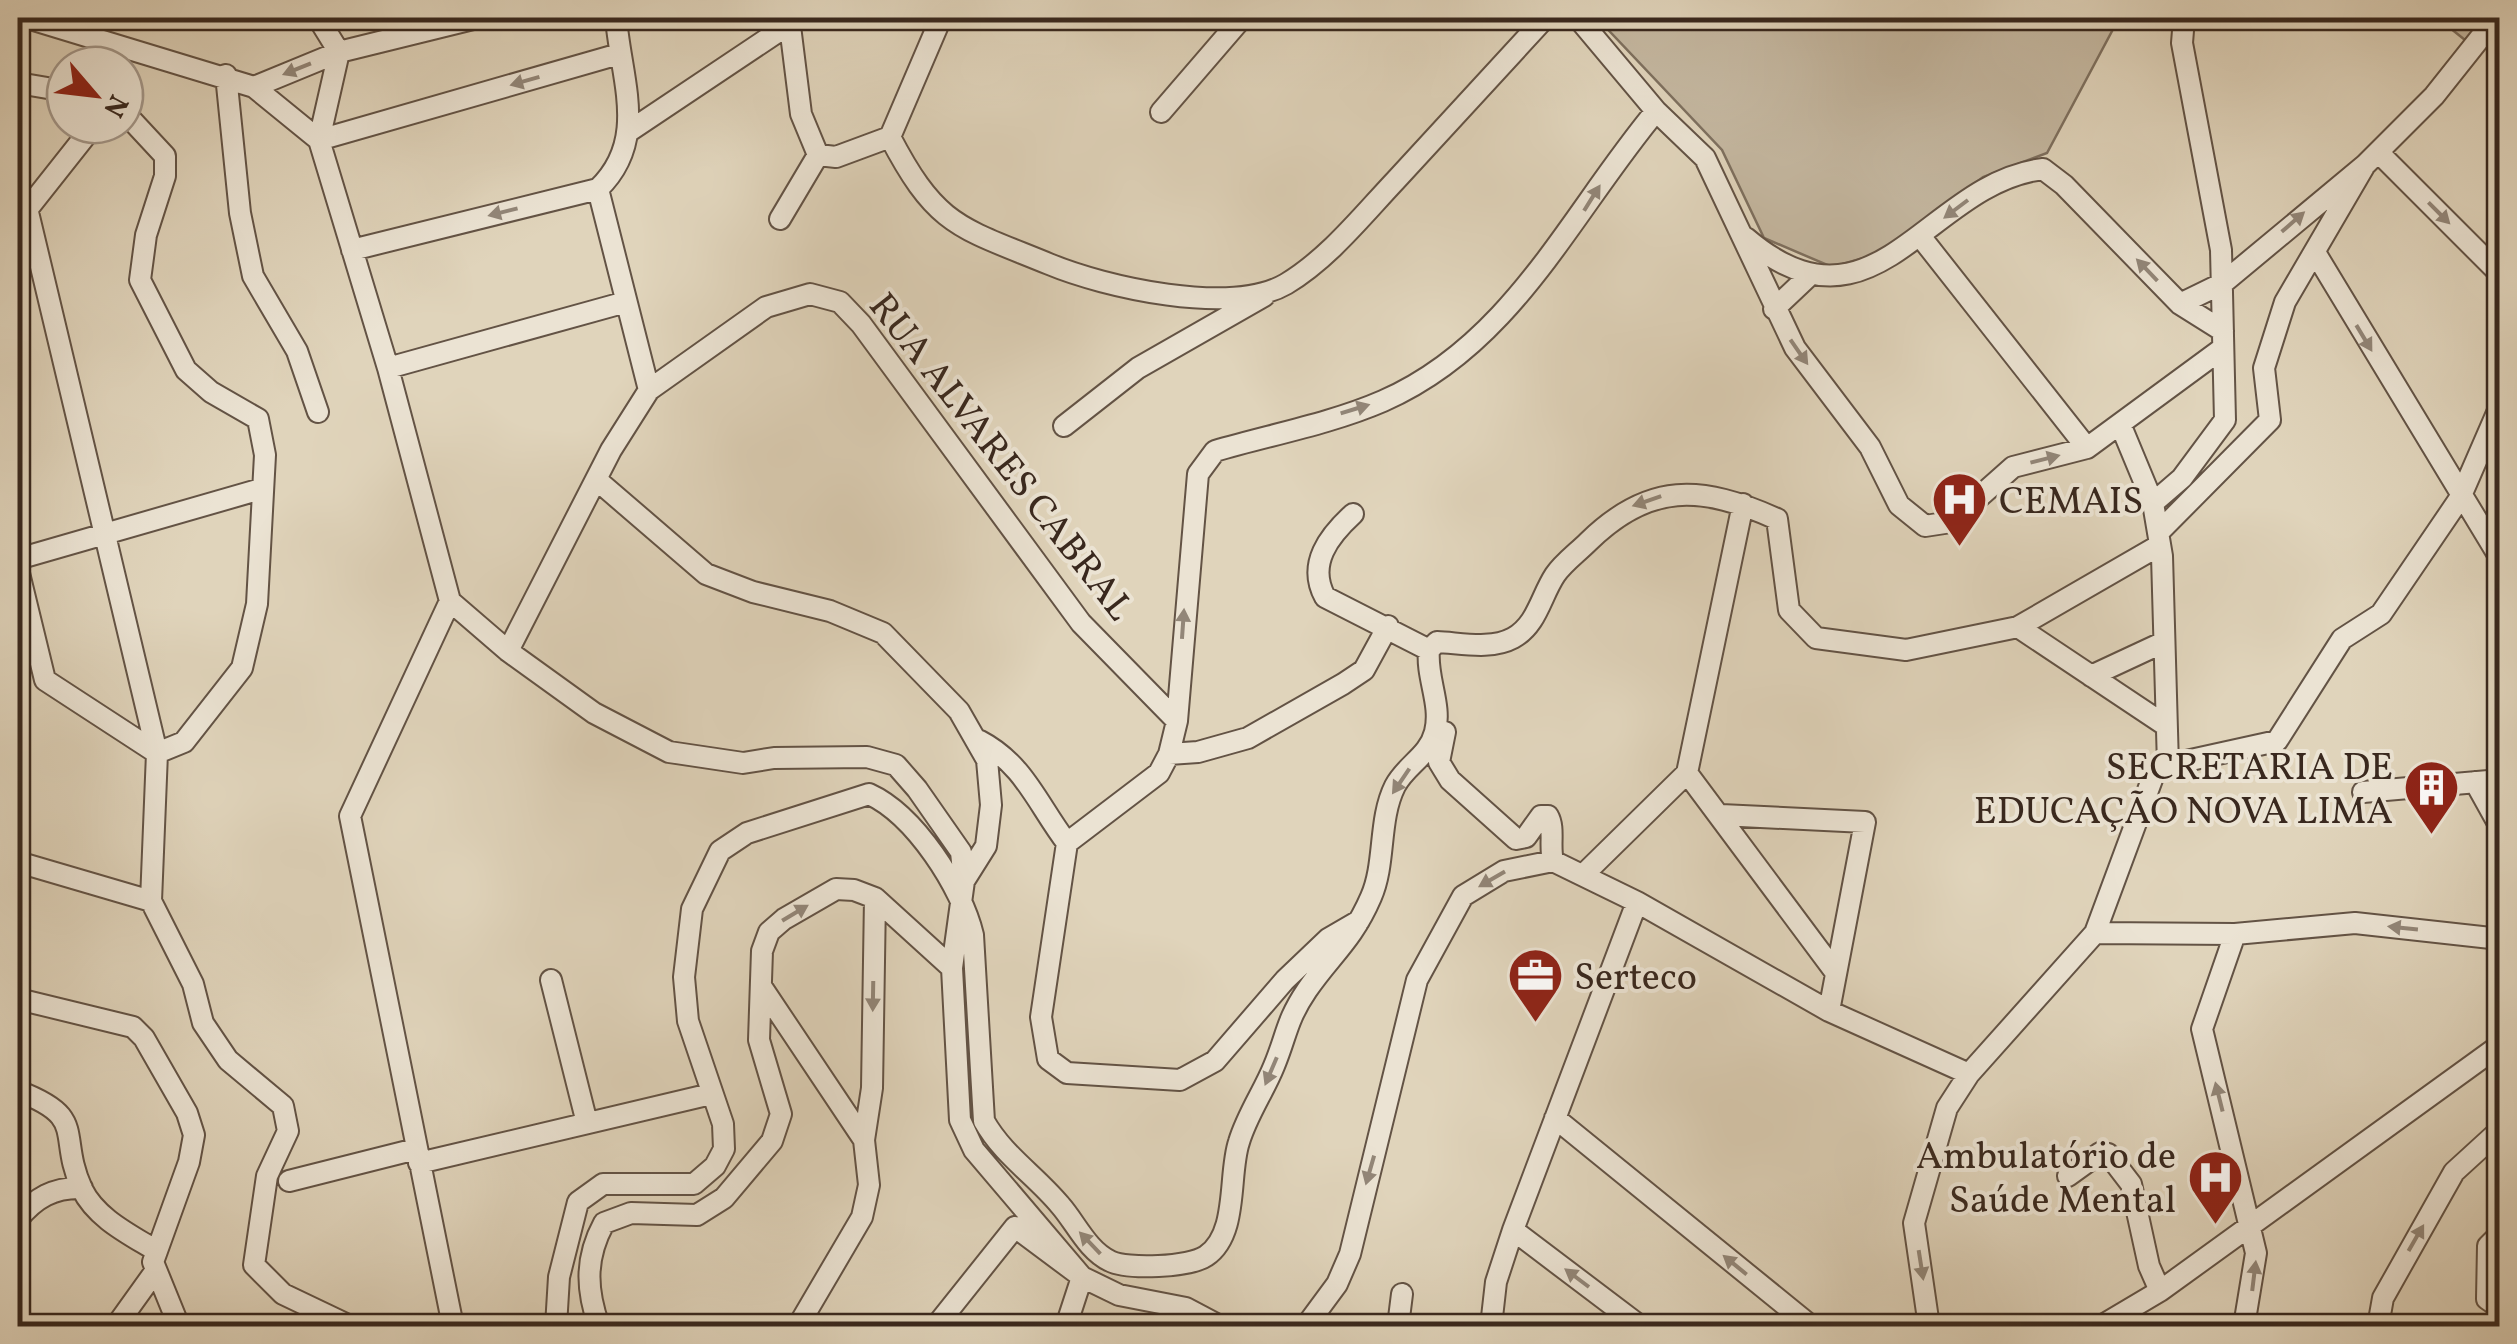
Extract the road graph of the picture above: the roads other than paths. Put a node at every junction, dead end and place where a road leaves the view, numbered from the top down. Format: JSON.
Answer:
{"nodes":[{"id":1,"x":27,"y":18,"type":"edge"},
{"id":2,"x":318,"y":18,"type":"edge"},
{"id":3,"x":477,"y":18,"type":"edge"},
{"id":4,"x":616,"y":18,"type":"edge"},
{"id":5,"x":941,"y":18,"type":"edge"},
{"id":6,"x":1242,"y":18,"type":"edge"},
{"id":7,"x":1545,"y":18,"type":"edge"},
{"id":8,"x":1578,"y":18,"type":"edge"},
{"id":9,"x":2184,"y":18,"type":"edge"},
{"id":10,"x":2496,"y":18,"type":"edge"},
{"id":11,"x":792,"y":21,"type":"edge"},
{"id":12,"x":339,"y":52,"type":"junction"},
{"id":13,"x":619,"y":54,"type":"junction"},
{"id":14,"x":226,"y":75,"type":"junction"},
{"id":15,"x":18,"y":83,"type":"edge"},
{"id":16,"x":254,"y":86,"type":"junction"},
{"id":17,"x":45,"y":88,"type":"edge"},
{"id":18,"x":1162,"y":112,"type":"dead end"},
{"id":19,"x":1656,"y":112,"type":"junction"},
{"id":20,"x":630,"y":130,"type":"junction"},
{"id":21,"x":145,"y":134,"type":"edge"},
{"id":22,"x":890,"y":137,"type":"junction"},
{"id":23,"x":319,"y":140,"type":"junction"},
{"id":24,"x":78,"y":145,"type":"edge"},
{"id":25,"x":818,"y":155,"type":"junction"},
{"id":26,"x":2372,"y":159,"type":"junction"},
{"id":27,"x":598,"y":189,"type":"junction"},
{"id":28,"x":22,"y":215,"type":"edge"},
{"id":29,"x":780,"y":219,"type":"dead end"},
{"id":30,"x":1741,"y":233,"type":"junction"},
{"id":31,"x":1920,"y":236,"type":"junction"},
{"id":32,"x":352,"y":250,"type":"junction"},
{"id":33,"x":2316,"y":254,"type":"junction"},
{"id":34,"x":1811,"y":274,"type":"junction"},
{"id":35,"x":2500,"y":274,"type":"edge"},
{"id":36,"x":2223,"y":282,"type":"junction"},
{"id":37,"x":1284,"y":286,"type":"junction"},
{"id":38,"x":626,"y":302,"type":"junction"},
{"id":39,"x":2180,"y":304,"type":"junction"},
{"id":40,"x":1774,"y":309,"type":"junction"},
{"id":41,"x":2223,"y":339,"type":"junction"},
{"id":42,"x":388,"y":368,"type":"junction"},
{"id":43,"x":2190,"y":373,"type":"junction"},
{"id":44,"x":648,"y":390,"type":"junction"},
{"id":45,"x":2500,"y":406,"type":"edge"},
{"id":46,"x":318,"y":412,"type":"dead end"},
{"id":47,"x":2224,"y":420,"type":"junction"},
{"id":48,"x":1064,"y":426,"type":"dead end"},
{"id":49,"x":2121,"y":426,"type":"junction"},
{"id":50,"x":2087,"y":448,"type":"junction"},
{"id":51,"x":598,"y":481,"type":"junction"},
{"id":52,"x":261,"y":488,"type":"junction"},
{"id":53,"x":2460,"y":498,"type":"junction"},
{"id":54,"x":2154,"y":503,"type":"junction"},
{"id":55,"x":1743,"y":504,"type":"junction"},
{"id":56,"x":1353,"y":514,"type":"dead end"},
{"id":57,"x":108,"y":532,"type":"junction"},
{"id":58,"x":2159,"y":539,"type":"junction"},
{"id":59,"x":18,"y":558,"type":"edge"},
{"id":60,"x":2500,"y":558,"type":"edge"},
{"id":61,"x":18,"y":569,"type":"edge"},
{"id":62,"x":450,"y":601,"type":"junction"},
{"id":63,"x":1388,"y":626,"type":"junction"},
{"id":64,"x":2018,"y":628,"type":"junction"},
{"id":65,"x":2164,"y":642,"type":"junction"},
{"id":66,"x":1429,"y":650,"type":"junction"},
{"id":67,"x":508,"y":651,"type":"junction"},
{"id":68,"x":2091,"y":676,"type":"junction"},
{"id":69,"x":1437,"y":705,"type":"junction"},
{"id":70,"x":1177,"y":721,"type":"junction"},
{"id":71,"x":2165,"y":725,"type":"junction"},
{"id":72,"x":980,"y":740,"type":"junction"},
{"id":73,"x":157,"y":753,"type":"junction"},
{"id":74,"x":1169,"y":754,"type":"junction"},
{"id":75,"x":2168,"y":764,"type":"junction"},
{"id":76,"x":1687,"y":773,"type":"junction"},
{"id":77,"x":2500,"y":780,"type":"edge"},
{"id":78,"x":2475,"y":782,"type":"junction"},
{"id":79,"x":2363,"y":792,"type":"dead end"},
{"id":80,"x":1722,"y":815,"type":"junction"},
{"id":81,"x":2500,"y":828,"type":"edge"},
{"id":82,"x":1067,"y":843,"type":"junction"},
{"id":83,"x":1553,"y":861,"type":"junction"},
{"id":84,"x":18,"y":862,"type":"edge"},
{"id":85,"x":1583,"y":875,"type":"junction"},
{"id":86,"x":961,"y":891,"type":"junction"},
{"id":87,"x":874,"y":898,"type":"junction"},
{"id":88,"x":151,"y":901,"type":"junction"},
{"id":89,"x":1637,"y":902,"type":"junction"},
{"id":90,"x":1360,"y":920,"type":"junction"},
{"id":91,"x":2095,"y":933,"type":"junction"},
{"id":92,"x":2235,"y":934,"type":"junction"},
{"id":93,"x":2500,"y":938,"type":"edge"},
{"id":94,"x":952,"y":968,"type":"junction"},
{"id":95,"x":1836,"y":973,"type":"junction"},
{"id":96,"x":551,"y":980,"type":"dead end"},
{"id":97,"x":761,"y":986,"type":"junction"},
{"id":98,"x":18,"y":999,"type":"edge"},
{"id":99,"x":1829,"y":1011,"type":"junction"},
{"id":100,"x":2500,"y":1045,"type":"edge"},
{"id":101,"x":1970,"y":1074,"type":"junction"},
{"id":102,"x":18,"y":1091,"type":"edge"},
{"id":103,"x":711,"y":1094,"type":"junction"},
{"id":104,"x":1556,"y":1118,"type":"junction"},
{"id":105,"x":587,"y":1124,"type":"junction"},
{"id":106,"x":2500,"y":1130,"type":"edge"},
{"id":107,"x":864,"y":1140,"type":"junction"},
{"id":108,"x":417,"y":1156,"type":"junction"},
{"id":109,"x":2068,"y":1176,"type":"dead end"},
{"id":110,"x":289,"y":1181,"type":"dead end"},
{"id":111,"x":82,"y":1188,"type":"junction"},
{"id":112,"x":18,"y":1219,"type":"edge"},
{"id":113,"x":2252,"y":1225,"type":"junction"},
{"id":114,"x":1513,"y":1230,"type":"junction"},
{"id":115,"x":2500,"y":1234,"type":"edge"},
{"id":116,"x":155,"y":1250,"type":"junction"},
{"id":117,"x":154,"y":1273,"type":"junction"},
{"id":118,"x":1082,"y":1277,"type":"junction"},
{"id":119,"x":2160,"y":1292,"type":"junction"},
{"id":120,"x":1402,"y":1294,"type":"dead end"},
{"id":121,"x":2500,"y":1308,"type":"edge"},
{"id":122,"x":116,"y":1326,"type":"edge"},
{"id":123,"x":179,"y":1326,"type":"edge"},
{"id":124,"x":350,"y":1326,"type":"edge"},
{"id":125,"x":452,"y":1326,"type":"edge"},
{"id":126,"x":556,"y":1326,"type":"edge"},
{"id":127,"x":599,"y":1326,"type":"edge"},
{"id":128,"x":798,"y":1326,"type":"edge"},
{"id":129,"x":936,"y":1326,"type":"edge"},
{"id":130,"x":1066,"y":1326,"type":"edge"},
{"id":131,"x":1220,"y":1326,"type":"edge"},
{"id":132,"x":1306,"y":1326,"type":"edge"},
{"id":133,"x":1398,"y":1326,"type":"edge"},
{"id":134,"x":1491,"y":1326,"type":"edge"},
{"id":135,"x":1640,"y":1326,"type":"edge"},
{"id":136,"x":1810,"y":1326,"type":"edge"},
{"id":137,"x":1930,"y":1326,"type":"edge"},
{"id":138,"x":2101,"y":1326,"type":"edge"},
{"id":139,"x":2244,"y":1326,"type":"edge"},
{"id":140,"x":2378,"y":1326,"type":"edge"}],
"edges":[{"from":1,"to":14,"type":"street"},
{"from":2,"to":12,"type":"street"},
{"from":3,"to":12,"type":"street"},
{"from":4,"to":13,"type":"street"},
{"from":5,"to":22,"type":"street"},
{"from":6,"to":18,"type":"street"},
{"from":7,"to":37,"type":"street"},
{"from":8,"to":19,"type":"street"},
{"from":9,"to":36,"type":"street"},
{"from":10,"to":26,"type":"street"},
{"from":11,"to":20,"type":"street"},
{"from":11,"to":25,"type":"street"},
{"from":12,"to":16,"type":"street","one_way":true},
{"from":12,"to":23,"type":"street"},
{"from":13,"to":20,"type":"street"},
{"from":13,"to":23,"type":"street","one_way":true},
{"from":14,"to":16,"type":"street"},
{"from":14,"to":46,"type":"street"},
{"from":15,"to":17,"type":"street"},
{"from":16,"to":23,"type":"street"},
{"from":19,"to":30,"type":"street"},
{"from":70,"to":19,"type":"street","name":"RUA ALVARES CABRAL","one_way":true},
{"from":20,"to":27,"type":"street"},
{"from":21,"to":52,"type":"street"},
{"from":22,"to":25,"type":"street"},
{"from":22,"to":37,"type":"street"},
{"from":23,"to":32,"type":"street"},
{"from":24,"to":28,"type":"street"},
{"from":25,"to":29,"type":"street"},
{"from":26,"to":33,"type":"street"},
{"from":26,"to":35,"type":"street","one_way":true},
{"from":36,"to":26,"type":"street","one_way":true},
{"from":27,"to":32,"type":"street","one_way":true},
{"from":27,"to":38,"type":"street"},
{"from":28,"to":57,"type":"street"},
{"from":30,"to":34,"type":"street"},
{"from":30,"to":40,"type":"street"},
{"from":31,"to":34,"type":"street"},
{"from":39,"to":31,"type":"street","one_way":true},
{"from":31,"to":50,"type":"street"},
{"from":32,"to":42,"type":"street"},
{"from":33,"to":53,"type":"street","one_way":true},
{"from":33,"to":58,"type":"street"},
{"from":34,"to":40,"type":"street"},
{"from":36,"to":39,"type":"street"},
{"from":36,"to":41,"type":"street"},
{"from":37,"to":48,"type":"street"},
{"from":38,"to":42,"type":"street"},
{"from":38,"to":44,"type":"street"},
{"from":39,"to":41,"type":"street"},
{"from":40,"to":50,"type":"street","one_way":true},
{"from":41,"to":43,"type":"street"},
{"from":41,"to":47,"type":"street"},
{"from":42,"to":62,"type":"street"},
{"from":43,"to":47,"type":"street"},
{"from":43,"to":49,"type":"street"},
{"from":44,"to":51,"type":"street","name":"RUA ALVARES CABRAL"},
{"from":44,"to":70,"type":"street","name":"RUA ALVARES CABRAL"},
{"from":45,"to":53,"type":"street"},
{"from":47,"to":54,"type":"street"},
{"from":49,"to":50,"type":"street"},
{"from":49,"to":54,"type":"street"},
{"from":51,"to":67,"type":"street","name":"RUA ALVARES CABRAL"},
{"from":51,"to":72,"type":"street"},
{"from":52,"to":57,"type":"street"},
{"from":52,"to":73,"type":"street"},
{"from":53,"to":60,"type":"street"},
{"from":53,"to":75,"type":"street"},
{"from":54,"to":58,"type":"street"},
{"from":55,"to":64,"type":"street"},
{"from":55,"to":66,"type":"street","one_way":true},
{"from":55,"to":76,"type":"street"},
{"from":56,"to":63,"type":"street"},
{"from":57,"to":59,"type":"street"},
{"from":57,"to":73,"type":"street"},
{"from":58,"to":64,"type":"street"},
{"from":58,"to":65,"type":"street"},
{"from":61,"to":73,"type":"street"},
{"from":62,"to":67,"type":"street"},
{"from":62,"to":108,"type":"street"},
{"from":63,"to":66,"type":"street"},
{"from":63,"to":74,"type":"street"},
{"from":64,"to":68,"type":"street"},
{"from":65,"to":68,"type":"street"},
{"from":65,"to":71,"type":"street"},
{"from":66,"to":69,"type":"street"},
{"from":67,"to":86,"type":"street"},
{"from":68,"to":71,"type":"street"},
{"from":69,"to":83,"type":"street"},
{"from":69,"to":90,"type":"street","one_way":true},
{"from":70,"to":74,"type":"street","name":"RUA ALVARES CABRAL"},
{"from":71,"to":75,"type":"street"},
{"from":72,"to":82,"type":"street"},
{"from":72,"to":86,"type":"street"},
{"from":73,"to":88,"type":"street"},
{"from":74,"to":82,"type":"street","name":"RUA ALVARES CABRAL"},
{"from":75,"to":91,"type":"street"},
{"from":76,"to":80,"type":"street"},
{"from":76,"to":85,"type":"street"},
{"from":77,"to":78,"type":"street"},
{"from":78,"to":79,"type":"street"},
{"from":78,"to":81,"type":"street"},
{"from":80,"to":95,"type":"street"},
{"from":80,"to":95,"type":"street"},
{"from":82,"to":90,"type":"street"},
{"from":83,"to":85,"type":"street"},
{"from":83,"to":132,"type":"street","one_way":true},
{"from":84,"to":88,"type":"street"},
{"from":85,"to":89,"type":"street"},
{"from":90,"to":86,"type":"street","one_way":true},
{"from":86,"to":94,"type":"street"},
{"from":86,"to":103,"type":"street"},
{"from":87,"to":94,"type":"street"},
{"from":97,"to":87,"type":"street","one_way":true},
{"from":87,"to":107,"type":"street","one_way":true},
{"from":88,"to":124,"type":"street"},
{"from":89,"to":99,"type":"street"},
{"from":89,"to":104,"type":"street"},
{"from":91,"to":92,"type":"street"},
{"from":91,"to":101,"type":"street"},
{"from":93,"to":92,"type":"street","one_way":true},
{"from":113,"to":92,"type":"street","one_way":true},
{"from":94,"to":118,"type":"street"},
{"from":95,"to":99,"type":"street"},
{"from":96,"to":105,"type":"street"},
{"from":97,"to":107,"type":"street"},
{"from":97,"to":127,"type":"street"},
{"from":98,"to":116,"type":"street"},
{"from":99,"to":101,"type":"street"},
{"from":100,"to":113,"type":"street"},
{"from":101,"to":137,"type":"street","one_way":true},
{"from":102,"to":111,"type":"street"},
{"from":103,"to":105,"type":"street"},
{"from":103,"to":126,"type":"street"},
{"from":104,"to":114,"type":"street"},
{"from":136,"to":104,"type":"street","one_way":true},
{"from":105,"to":108,"type":"street"},
{"from":140,"to":106,"type":"street","one_way":true},
{"from":107,"to":128,"type":"street"},
{"from":108,"to":110,"type":"street"},
{"from":108,"to":125,"type":"street"},
{"from":109,"to":119,"type":"street"},
{"from":111,"to":112,"type":"street"},
{"from":111,"to":116,"type":"street"},
{"from":113,"to":119,"type":"street"},
{"from":139,"to":113,"type":"street","one_way":true},
{"from":114,"to":134,"type":"street"},
{"from":135,"to":114,"type":"street","one_way":true},
{"from":115,"to":121,"type":"street"},
{"from":116,"to":117,"type":"street"},
{"from":117,"to":122,"type":"street"},
{"from":117,"to":123,"type":"street"},
{"from":118,"to":129,"type":"street"},
{"from":118,"to":130,"type":"street"},
{"from":118,"to":131,"type":"street"},
{"from":119,"to":138,"type":"street"},
{"from":120,"to":133,"type":"street"}]}
